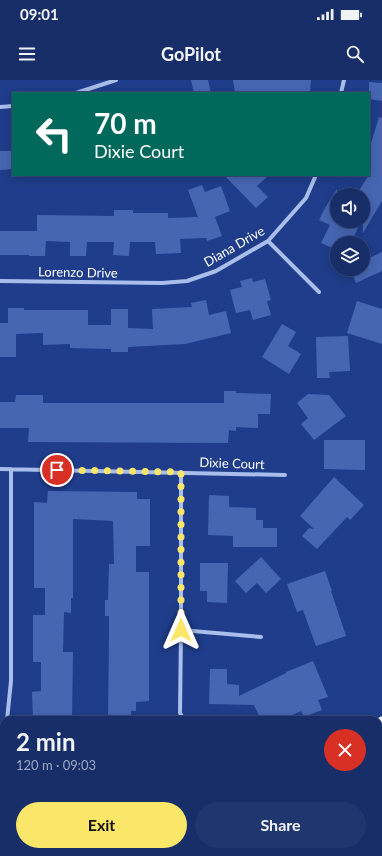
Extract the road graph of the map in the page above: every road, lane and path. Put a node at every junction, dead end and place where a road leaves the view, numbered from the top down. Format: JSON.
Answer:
{"nodes":[{"id":1,"x":116,"y":80,"type":"edge"},
{"id":2,"x":344,"y":80,"type":"edge"},
{"id":3,"x":79,"y":92,"type":"edge"},
{"id":4,"x":341,"y":92,"type":"edge"},
{"id":5,"x":12,"y":106,"type":"edge"},
{"id":6,"x":0,"y":107,"type":"edge"},
{"id":7,"x":316,"y":176,"type":"edge"},
{"id":8,"x":268,"y":241,"type":"junction"},
{"id":9,"x":0,"y":281,"type":"edge"},
{"id":10,"x":155,"y":283,"type":"joint"},
{"id":11,"x":319,"y":292,"type":"dead end"},
{"id":12,"x":0,"y":469,"type":"edge"},
{"id":13,"x":11,"y":469,"type":"junction"},
{"id":14,"x":181,"y":472,"type":"junction"},
{"id":15,"x":285,"y":474,"type":"dead end"},
{"id":16,"x":181,"y":630,"type":"junction"},
{"id":17,"x":261,"y":637,"type":"dead end"},
{"id":18,"x":7,"y":716,"type":"edge"},
{"id":19,"x":182,"y":716,"type":"edge"},
{"id":20,"x":125,"y":856,"type":"edge"},
{"id":21,"x":139,"y":856,"type":"edge"}],
"edges":[{"from":1,"to":3,"type":"street"},
{"from":2,"to":4,"type":"street"},
{"from":5,"to":6,"type":"street"},
{"from":7,"to":8,"type":"street","name":"Diana Drive"},
{"from":8,"to":10,"type":"street","name":"Diana Drive"},
{"from":8,"to":11,"type":"street"},
{"from":9,"to":10,"type":"street","name":"Lorenzo Drive"},
{"from":12,"to":13,"type":"street","name":"Dixie Court"},
{"from":13,"to":14,"type":"street","name":"Dixie Court"},
{"from":13,"to":18,"type":"street"},
{"from":14,"to":15,"type":"street","name":"Dixie Court"},
{"from":14,"to":16,"type":"street"},
{"from":16,"to":17,"type":"street"},
{"from":16,"to":19,"type":"street"},
{"from":20,"to":21,"type":"street"}]}
